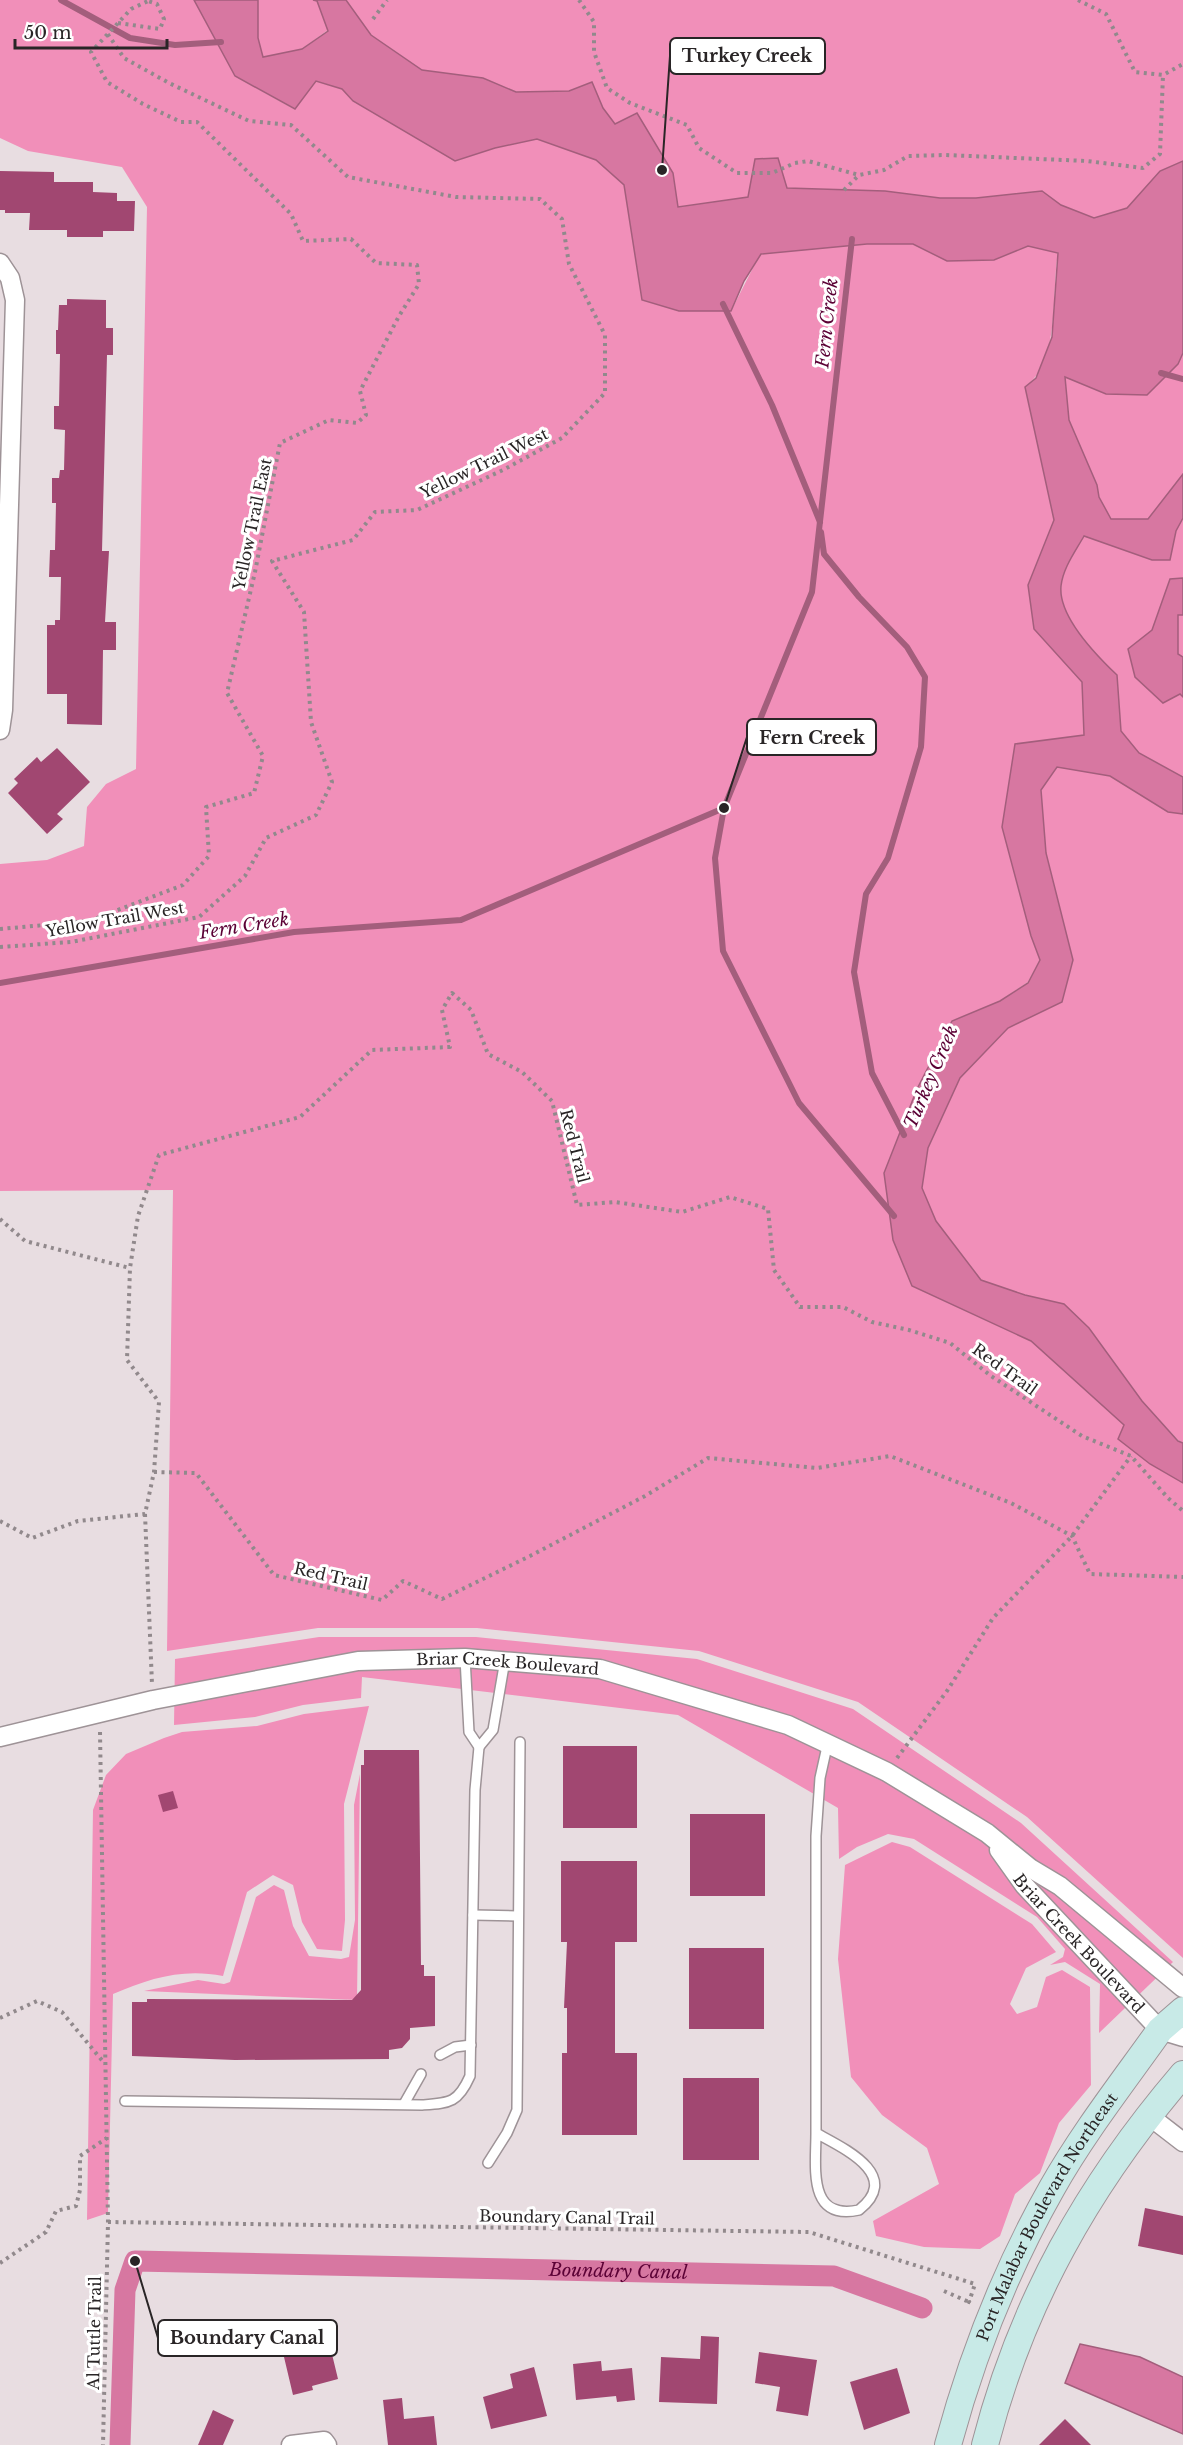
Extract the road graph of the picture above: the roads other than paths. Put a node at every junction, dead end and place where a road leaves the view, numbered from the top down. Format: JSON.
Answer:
{"nodes":[{"id":1,"x":0,"y":263,"type":"edge"},
{"id":2,"x":0,"y":730,"type":"edge"},
{"id":3,"x":465,"y":1658,"type":"junction"},
{"id":4,"x":505,"y":1660,"type":"junction"},
{"id":5,"x":0,"y":1737,"type":"edge"},
{"id":6,"x":520,"y":1742,"type":"dead end"},
{"id":7,"x":828,"y":1742,"type":"junction"},
{"id":8,"x":478,"y":1747,"type":"junction"},
{"id":9,"x":987,"y":1833,"type":"junction"},
{"id":10,"x":474,"y":1916,"type":"junction"},
{"id":11,"x":517,"y":1916,"type":"junction"},
{"id":12,"x":1183,"y":1988,"type":"edge"},
{"id":13,"x":1183,"y":2010,"type":"edge"},
{"id":14,"x":1172,"y":2033,"type":"edge"},
{"id":15,"x":471,"y":2045,"type":"junction"},
{"id":16,"x":440,"y":2055,"type":"dead end"},
{"id":17,"x":422,"y":2074,"type":"dead end"},
{"id":18,"x":1183,"y":2074,"type":"edge"},
{"id":19,"x":125,"y":2101,"type":"dead end"},
{"id":20,"x":404,"y":2104,"type":"junction"},
{"id":21,"x":1148,"y":2115,"type":"junction"},
{"id":22,"x":816,"y":2133,"type":"junction"},
{"id":23,"x":1183,"y":2142,"type":"edge"},
{"id":24,"x":488,"y":2163,"type":"dead end"},
{"id":25,"x":291,"y":2445,"type":"edge"},
{"id":26,"x":327,"y":2445,"type":"edge"},
{"id":27,"x":948,"y":2445,"type":"edge"},
{"id":28,"x":985,"y":2445,"type":"edge"}],
"edges":[{"from":1,"to":2,"type":"street"},
{"from":3,"to":4,"type":"street","name":"Briar Creek Boulevard"},
{"from":3,"to":5,"type":"street","name":"Briar Creek Boulevard"},
{"from":3,"to":8,"type":"lane"},
{"from":4,"to":7,"type":"street","name":"Briar Creek Boulevard"},
{"from":4,"to":8,"type":"lane"},
{"from":6,"to":11,"type":"lane"},
{"from":7,"to":9,"type":"street","name":"Briar Creek Boulevard"},
{"from":7,"to":22,"type":"lane"},
{"from":8,"to":10,"type":"lane"},
{"from":9,"to":12,"type":"street","name":"Briar Creek Boulevard"},
{"from":9,"to":14,"type":"street","name":"Briar Creek Boulevard"},
{"from":10,"to":11,"type":"lane"},
{"from":10,"to":15,"type":"lane"},
{"from":11,"to":24,"type":"lane"},
{"from":13,"to":14,"type":"street","name":"Port Malabar Boulevard Northeast"},
{"from":14,"to":27,"type":"street","name":"Port Malabar Boulevard Northeast"},
{"from":15,"to":16,"type":"lane"},
{"from":15,"to":20,"type":"lane"},
{"from":17,"to":20,"type":"lane"},
{"from":18,"to":21,"type":"street","name":"Port Malabar Boulevard Northeast"},
{"from":19,"to":20,"type":"lane"},
{"from":21,"to":23,"type":"street"},
{"from":21,"to":28,"type":"street","name":"Port Malabar Boulevard Northeast"},
{"from":22,"to":22,"type":"lane"},
{"from":25,"to":26,"type":"street"}]}
